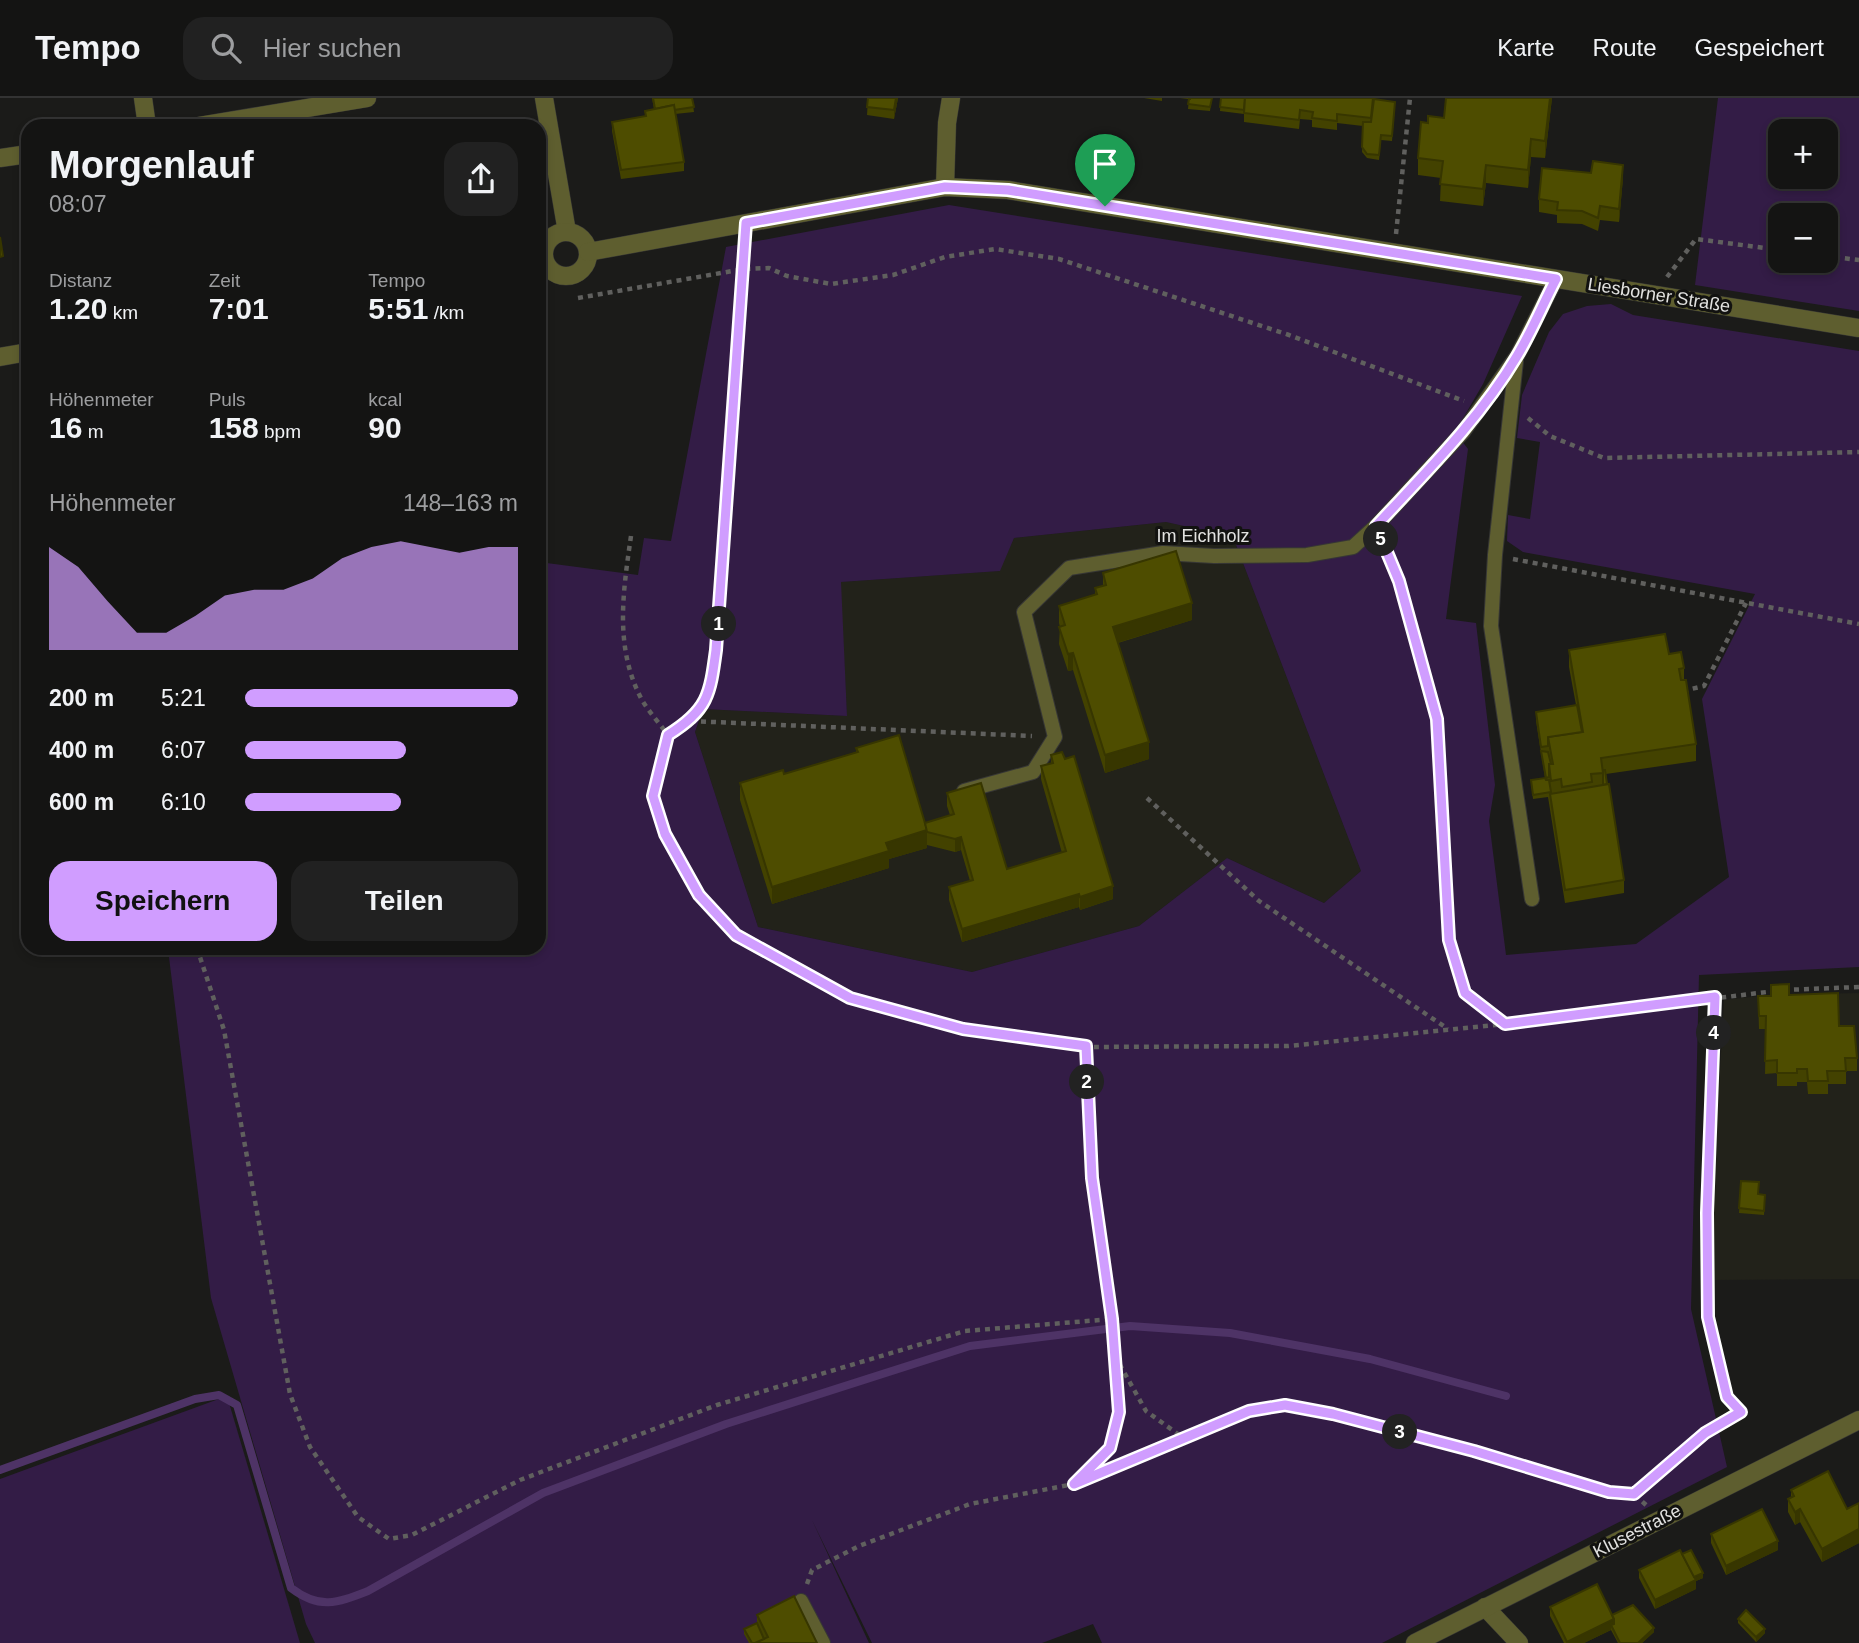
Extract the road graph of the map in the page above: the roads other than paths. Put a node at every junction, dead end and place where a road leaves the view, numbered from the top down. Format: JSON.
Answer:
{"nodes":[{"id":1,"x":143,"y":98,"type":"edge"},
{"id":2,"x":368,"y":98,"type":"edge"},
{"id":3,"x":544,"y":98,"type":"edge"},
{"id":4,"x":951,"y":98,"type":"edge"},
{"id":5,"x":146,"y":119,"type":"edge"},
{"id":6,"x":241,"y":119,"type":"edge"},
{"id":7,"x":21,"y":155,"type":"edge"},
{"id":8,"x":0,"y":158,"type":"edge"},
{"id":9,"x":945,"y":187,"type":"junction"},
{"id":10,"x":567,"y":232,"type":"junction"},
{"id":11,"x":546,"y":247,"type":"edge"},
{"id":12,"x":588,"y":252,"type":"junction"},
{"id":13,"x":546,"y":263,"type":"edge"},
{"id":14,"x":1556,"y":279,"type":"junction"},
{"id":15,"x":1859,"y":328,"type":"edge"},
{"id":16,"x":21,"y":354,"type":"edge"},
{"id":17,"x":1517,"y":356,"type":"junction"},
{"id":18,"x":0,"y":358,"type":"edge"},
{"id":19,"x":959,"y":792,"type":"edge"},
{"id":20,"x":1532,"y":899,"type":"dead end"},
{"id":21,"x":1859,"y":1420,"type":"edge"},
{"id":22,"x":801,"y":1601,"type":"road end"},
{"id":23,"x":1485,"y":1607,"type":"junction"},
{"id":24,"x":822,"y":1643,"type":"edge"},
{"id":25,"x":1415,"y":1643,"type":"edge"},
{"id":26,"x":1519,"y":1643,"type":"edge"}],
"edges":[{"from":1,"to":5,"type":"street"},
{"from":2,"to":6,"type":"street"},
{"from":3,"to":10,"type":"street"},
{"from":4,"to":9,"type":"street"},
{"from":7,"to":8,"type":"street"},
{"from":9,"to":12,"type":"street","name":"Liesborner Straße"},
{"from":9,"to":14,"type":"street","name":"Liesborner Straße"},
{"from":10,"to":11,"type":"street"},
{"from":10,"to":12,"type":"street"},
{"from":12,"to":13,"type":"street"},
{"from":14,"to":15,"type":"street","name":"Liesborner Straße"},
{"from":14,"to":17,"type":"lane","name":"Im Eichholz"},
{"from":16,"to":18,"type":"street"},
{"from":17,"to":19,"type":"lane","name":"Im Eichholz"},
{"from":17,"to":20,"type":"lane","name":"Im Eichholz"},
{"from":21,"to":23,"type":"street","name":"Klusestraße"},
{"from":22,"to":24,"type":"lane"},
{"from":23,"to":25,"type":"street","name":"Klusestraße"},
{"from":23,"to":26,"type":"street"}]}
